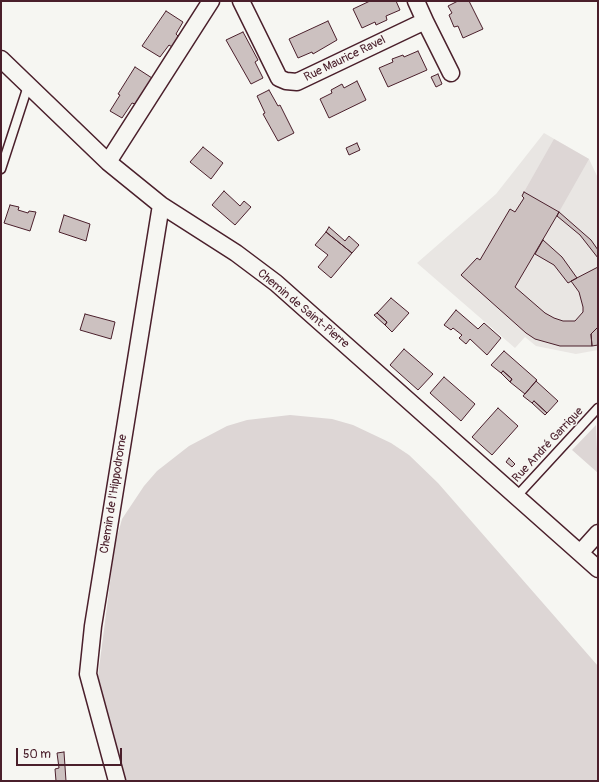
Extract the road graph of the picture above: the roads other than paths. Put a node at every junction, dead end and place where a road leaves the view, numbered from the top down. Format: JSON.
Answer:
{"nodes":[{"id":1,"x":212,"y":1,"type":"edge"},
{"id":2,"x":241,"y":1,"type":"edge"},
{"id":3,"x":416,"y":1,"type":"edge"},
{"id":4,"x":425,"y":21,"type":"junction"},
{"id":5,"x":1,"y":59,"type":"edge"},
{"id":6,"x":452,"y":73,"type":"dead end"},
{"id":7,"x":28,"y":86,"type":"junction"},
{"id":8,"x":108,"y":162,"type":"junction"},
{"id":9,"x":1,"y":169,"type":"edge"},
{"id":10,"x":161,"y":205,"type":"junction"},
{"id":11,"x":598,"y":408,"type":"edge"},
{"id":12,"x":516,"y":497,"type":"junction"},
{"id":13,"x":598,"y":533,"type":"edge"},
{"id":14,"x":580,"y":553,"type":"junction"},
{"id":15,"x":598,"y":569,"type":"edge"},
{"id":16,"x":117,"y":781,"type":"edge"}],
"edges":[{"from":1,"to":8,"type":"street"},
{"from":2,"to":4,"type":"street","name":"Rue Maurice Ravel"},
{"from":3,"to":4,"type":"street"},
{"from":4,"to":6,"type":"street"},
{"from":5,"to":7,"type":"street","name":"Chemin de Saint-Pierre"},
{"from":7,"to":8,"type":"street","name":"Chemin de Saint-Pierre"},
{"from":7,"to":9,"type":"lane"},
{"from":8,"to":10,"type":"street","name":"Chemin de Saint-Pierre"},
{"from":10,"to":12,"type":"street","name":"Chemin de Saint-Pierre"},
{"from":10,"to":16,"type":"street","name":"Chemin de l'Hippodrome"},
{"from":11,"to":12,"type":"lane","name":"Rue André Garrigue"},
{"from":12,"to":14,"type":"street","name":"Chemin de Saint-Pierre"},
{"from":13,"to":14,"type":"street"},
{"from":14,"to":15,"type":"street","name":"Chemin de Saint-Pierre"}]}
